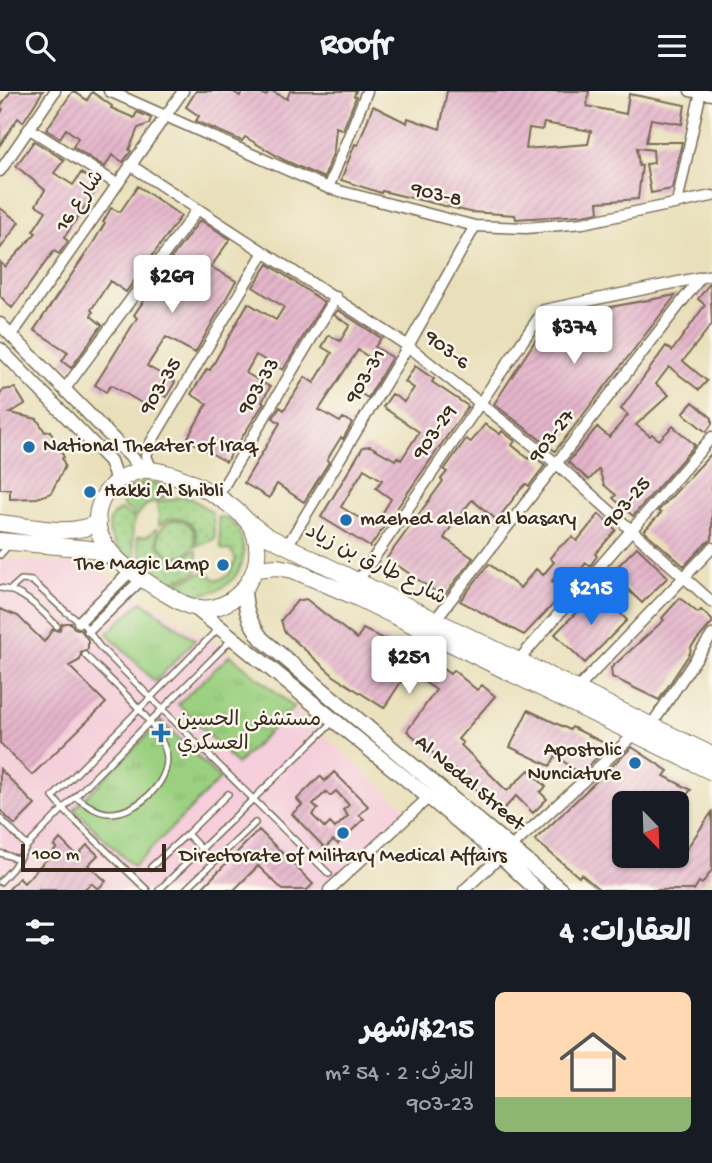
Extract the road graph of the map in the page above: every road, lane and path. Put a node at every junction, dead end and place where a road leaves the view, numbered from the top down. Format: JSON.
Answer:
{"nodes":[{"id":1,"x":55,"y":91,"type":"edge"},
{"id":2,"x":109,"y":91,"type":"edge"},
{"id":3,"x":183,"y":91,"type":"edge"},
{"id":4,"x":366,"y":91,"type":"edge"},
{"id":5,"x":701,"y":92,"type":"edge"},
{"id":6,"x":166,"y":115,"type":"junction"},
{"id":7,"x":30,"y":129,"type":"junction"},
{"id":8,"x":130,"y":165,"type":"junction"},
{"id":9,"x":0,"y":171,"type":"edge"},
{"id":10,"x":117,"y":184,"type":"junction"},
{"id":11,"x":328,"y":188,"type":"junction"},
{"id":12,"x":712,"y":197,"type":"edge"},
{"id":13,"x":677,"y":203,"type":"junction"},
{"id":14,"x":197,"y":210,"type":"junction"},
{"id":15,"x":475,"y":226,"type":"junction"},
{"id":16,"x":264,"y":252,"type":"junction"},
{"id":17,"x":707,"y":276,"type":"edge"},
{"id":18,"x":336,"y":297,"type":"junction"},
{"id":19,"x":0,"y":324,"type":"edge"},
{"id":20,"x":11,"y":336,"type":"junction"},
{"id":21,"x":408,"y":346,"type":"junction"},
{"id":22,"x":0,"y":349,"type":"edge"},
{"id":23,"x":64,"y":390,"type":"junction"},
{"id":24,"x":481,"y":402,"type":"junction"},
{"id":25,"x":712,"y":437,"type":"edge"},
{"id":26,"x":557,"y":464,"type":"junction"},
{"id":27,"x":148,"y":470,"type":"junction"},
{"id":28,"x":117,"y":481,"type":"junction"},
{"id":29,"x":217,"y":498,"type":"junction"},
{"id":30,"x":247,"y":521,"type":"junction"},
{"id":31,"x":98,"y":522,"type":"junction"},
{"id":32,"x":0,"y":523,"type":"edge"},
{"id":33,"x":632,"y":529,"type":"junction"},
{"id":34,"x":6,"y":541,"type":"edge"},
{"id":35,"x":287,"y":546,"type":"junction"},
{"id":36,"x":712,"y":548,"type":"edge"},
{"id":37,"x":0,"y":555,"type":"edge"},
{"id":38,"x":116,"y":559,"type":"junction"},
{"id":39,"x":255,"y":569,"type":"junction"},
{"id":40,"x":136,"y":575,"type":"junction"},
{"id":41,"x":684,"y":576,"type":"junction"},
{"id":42,"x":358,"y":581,"type":"junction"},
{"id":43,"x":0,"y":588,"type":"edge"},
{"id":44,"x":11,"y":589,"type":"junction"},
{"id":45,"x":244,"y":589,"type":"junction"},
{"id":46,"x":712,"y":602,"type":"edge"},
{"id":47,"x":197,"y":609,"type":"junction"},
{"id":48,"x":63,"y":610,"type":"junction"},
{"id":49,"x":50,"y":619,"type":"junction"},
{"id":50,"x":435,"y":620,"type":"junction"},
{"id":51,"x":79,"y":622,"type":"junction"},
{"id":52,"x":57,"y":626,"type":"dead end"},
{"id":53,"x":220,"y":627,"type":"junction"},
{"id":54,"x":89,"y":630,"type":"junction"},
{"id":55,"x":712,"y":635,"type":"edge"},
{"id":56,"x":233,"y":637,"type":"junction"},
{"id":57,"x":99,"y":646,"type":"junction"},
{"id":58,"x":518,"y":661,"type":"junction"},
{"id":59,"x":578,"y":688,"type":"junction"},
{"id":60,"x":150,"y":698,"type":"junction"},
{"id":61,"x":162,"y":709,"type":"junction"},
{"id":62,"x":138,"y":710,"type":"junction"},
{"id":63,"x":335,"y":720,"type":"junction"},
{"id":64,"x":150,"y":722,"type":"junction"},
{"id":65,"x":652,"y":725,"type":"junction"},
{"id":66,"x":635,"y":734,"type":"junction"},
{"id":67,"x":108,"y":740,"type":"junction"},
{"id":68,"x":120,"y":751,"type":"junction"},
{"id":69,"x":712,"y":755,"type":"edge"},
{"id":70,"x":712,"y":772,"type":"edge"},
{"id":71,"x":71,"y":778,"type":"junction"},
{"id":72,"x":83,"y":789,"type":"junction"},
{"id":73,"x":228,"y":794,"type":"dead end"},
{"id":74,"x":75,"y":797,"type":"junction"},
{"id":75,"x":429,"y":797,"type":"junction"},
{"id":76,"x":253,"y":799,"type":"junction"},
{"id":77,"x":63,"y":809,"type":"junction"},
{"id":78,"x":0,"y":818,"type":"edge"},
{"id":79,"x":255,"y":823,"type":"dead end"},
{"id":80,"x":187,"y":834,"type":"junction"},
{"id":81,"x":27,"y":846,"type":"junction"},
{"id":82,"x":202,"y":849,"type":"junction"},
{"id":83,"x":506,"y":851,"type":"junction"},
{"id":84,"x":0,"y":853,"type":"edge"},
{"id":85,"x":18,"y":859,"type":"junction"},
{"id":86,"x":214,"y":862,"type":"junction"},
{"id":87,"x":150,"y":867,"type":"dead end"},
{"id":88,"x":329,"y":874,"type":"dead end"},
{"id":89,"x":0,"y":882,"type":"edge"},
{"id":90,"x":147,"y":890,"type":"edge"},
{"id":91,"x":159,"y":890,"type":"edge"},
{"id":92,"x":185,"y":890,"type":"edge"},
{"id":93,"x":329,"y":890,"type":"edge"},
{"id":94,"x":464,"y":890,"type":"edge"},
{"id":95,"x":537,"y":890,"type":"edge"},
{"id":96,"x":561,"y":890,"type":"edge"}],
"edges":[{"from":1,"to":7,"type":"street"},
{"from":2,"to":6,"type":"street","name":"903-8"},
{"from":3,"to":6,"type":"street","name":"شارع 16"},
{"from":4,"to":11,"type":"street"},
{"from":5,"to":13,"type":"street"},
{"from":6,"to":8,"type":"street","name":"شارع 16"},
{"from":6,"to":11,"type":"street","name":"903-8"},
{"from":7,"to":9,"type":"street"},
{"from":7,"to":10,"type":"street"},
{"from":8,"to":10,"type":"street","name":"شارع 16"},
{"from":8,"to":14,"type":"street","name":"903-6"},
{"from":10,"to":20,"type":"street","name":"شارع 16"},
{"from":11,"to":15,"type":"street","name":"903-8"},
{"from":12,"to":13,"type":"street","name":"903-8"},
{"from":13,"to":15,"type":"street","name":"903-8"},
{"from":14,"to":16,"type":"street","name":"903-6"},
{"from":14,"to":23,"type":"street"},
{"from":15,"to":21,"type":"street","name":"903-31"},
{"from":16,"to":18,"type":"street","name":"903-6"},
{"from":16,"to":27,"type":"street","name":"903-35"},
{"from":17,"to":24,"type":"street","name":"903-29"},
{"from":17,"to":26,"type":"street","name":"903-27"},
{"from":18,"to":21,"type":"street","name":"903-6"},
{"from":18,"to":29,"type":"street","name":"903-33"},
{"from":19,"to":20,"type":"street"},
{"from":20,"to":23,"type":"street"},
{"from":21,"to":24,"type":"street","name":"903-6"},
{"from":21,"to":35,"type":"street","name":"903-31"},
{"from":22,"to":28,"type":"street"},
{"from":23,"to":27,"type":"street"},
{"from":24,"to":26,"type":"street","name":"903-6"},
{"from":24,"to":42,"type":"street","name":"903-29"},
{"from":25,"to":33,"type":"street","name":"903-25"},
{"from":26,"to":33,"type":"street","name":"903-6"},
{"from":26,"to":50,"type":"street","name":"903-27"},
{"from":27,"to":28,"type":"main road"},
{"from":27,"to":29,"type":"main road"},
{"from":28,"to":31,"type":"main road"},
{"from":29,"to":30,"type":"main road"},
{"from":30,"to":35,"type":"main road","name":"شارع طارق بن زياد"},
{"from":30,"to":39,"type":"main road"},
{"from":31,"to":32,"type":"main road"},
{"from":31,"to":38,"type":"main road"},
{"from":33,"to":41,"type":"street","name":"903-6"},
{"from":33,"to":58,"type":"street","name":"903-25"},
{"from":34,"to":37,"type":"lane"},
{"from":34,"to":38,"type":"main road"},
{"from":35,"to":42,"type":"main road","name":"شارع طارق بن زياد"},
{"from":36,"to":41,"type":"street"},
{"from":38,"to":40,"type":"main road"},
{"from":39,"to":45,"type":"main road"},
{"from":39,"to":66,"type":"main road","name":"شارع طارق بن زياد"},
{"from":40,"to":47,"type":"main road"},
{"from":40,"to":51,"type":"street"},
{"from":40,"to":54,"type":"street"},
{"from":41,"to":46,"type":"street","name":"903-6"},
{"from":41,"to":59,"type":"street"},
{"from":42,"to":50,"type":"main road","name":"شارع طارق بن زياد"},
{"from":43,"to":44,"type":"lane"},
{"from":44,"to":48,"type":"lane"},
{"from":44,"to":49,"type":"lane"},
{"from":45,"to":47,"type":"main road"},
{"from":45,"to":83,"type":"main road","name":"Al Nedal Street"},
{"from":47,"to":53,"type":"main road","name":"Al Nedal Street"},
{"from":48,"to":49,"type":"lane"},
{"from":48,"to":51,"type":"lane"},
{"from":49,"to":52,"type":"lane"},
{"from":50,"to":58,"type":"main road","name":"شارع طارق بن زياد"},
{"from":51,"to":54,"type":"lane"},
{"from":53,"to":56,"type":"main road","name":"Al Nedal Street"},
{"from":53,"to":60,"type":"lane"},
{"from":54,"to":57,"type":"lane"},
{"from":55,"to":65,"type":"street"},
{"from":56,"to":61,"type":"lane"},
{"from":56,"to":63,"type":"main road","name":"Al Nedal Street"},
{"from":57,"to":60,"type":"lane"},
{"from":57,"to":62,"type":"lane"},
{"from":58,"to":59,"type":"main road","name":"شارع طارق بن زياد"},
{"from":59,"to":65,"type":"main road","name":"شارع طارق بن زياد"},
{"from":60,"to":61,"type":"lane"},
{"from":60,"to":62,"type":"lane"},
{"from":61,"to":64,"type":"lane"},
{"from":61,"to":76,"type":"lane"},
{"from":62,"to":64,"type":"lane"},
{"from":62,"to":67,"type":"lane"},
{"from":63,"to":75,"type":"main road","name":"Al Nedal Street"},
{"from":63,"to":76,"type":"lane"},
{"from":64,"to":68,"type":"lane"},
{"from":64,"to":74,"type":"lane"},
{"from":65,"to":69,"type":"main road","name":"شارع طارق بن زياد"},
{"from":66,"to":70,"type":"main road","name":"شارع طارق بن زياد"},
{"from":66,"to":83,"type":"street"},
{"from":67,"to":68,"type":"lane"},
{"from":67,"to":71,"type":"lane"},
{"from":68,"to":72,"type":"lane"},
{"from":71,"to":72,"type":"lane"},
{"from":71,"to":77,"type":"lane"},
{"from":72,"to":74,"type":"lane"},
{"from":73,"to":80,"type":"lane"},
{"from":74,"to":77,"type":"lane"},
{"from":75,"to":83,"type":"main road","name":"Al Nedal Street"},
{"from":75,"to":93,"type":"street"},
{"from":76,"to":82,"type":"lane"},
{"from":76,"to":88,"type":"lane"},
{"from":77,"to":81,"type":"lane"},
{"from":77,"to":90,"type":"lane"},
{"from":78,"to":81,"type":"lane"},
{"from":79,"to":86,"type":"lane"},
{"from":80,"to":82,"type":"lane"},
{"from":80,"to":87,"type":"lane"},
{"from":81,"to":85,"type":"lane"},
{"from":82,"to":86,"type":"lane"},
{"from":82,"to":91,"type":"lane"},
{"from":83,"to":94,"type":"street"},
{"from":83,"to":95,"type":"main road","name":"Al Nedal Street"},
{"from":83,"to":96,"type":"main road","name":"Al Nedal Street"},
{"from":84,"to":85,"type":"lane"},
{"from":85,"to":89,"type":"lane"},
{"from":86,"to":92,"type":"lane"}]}
